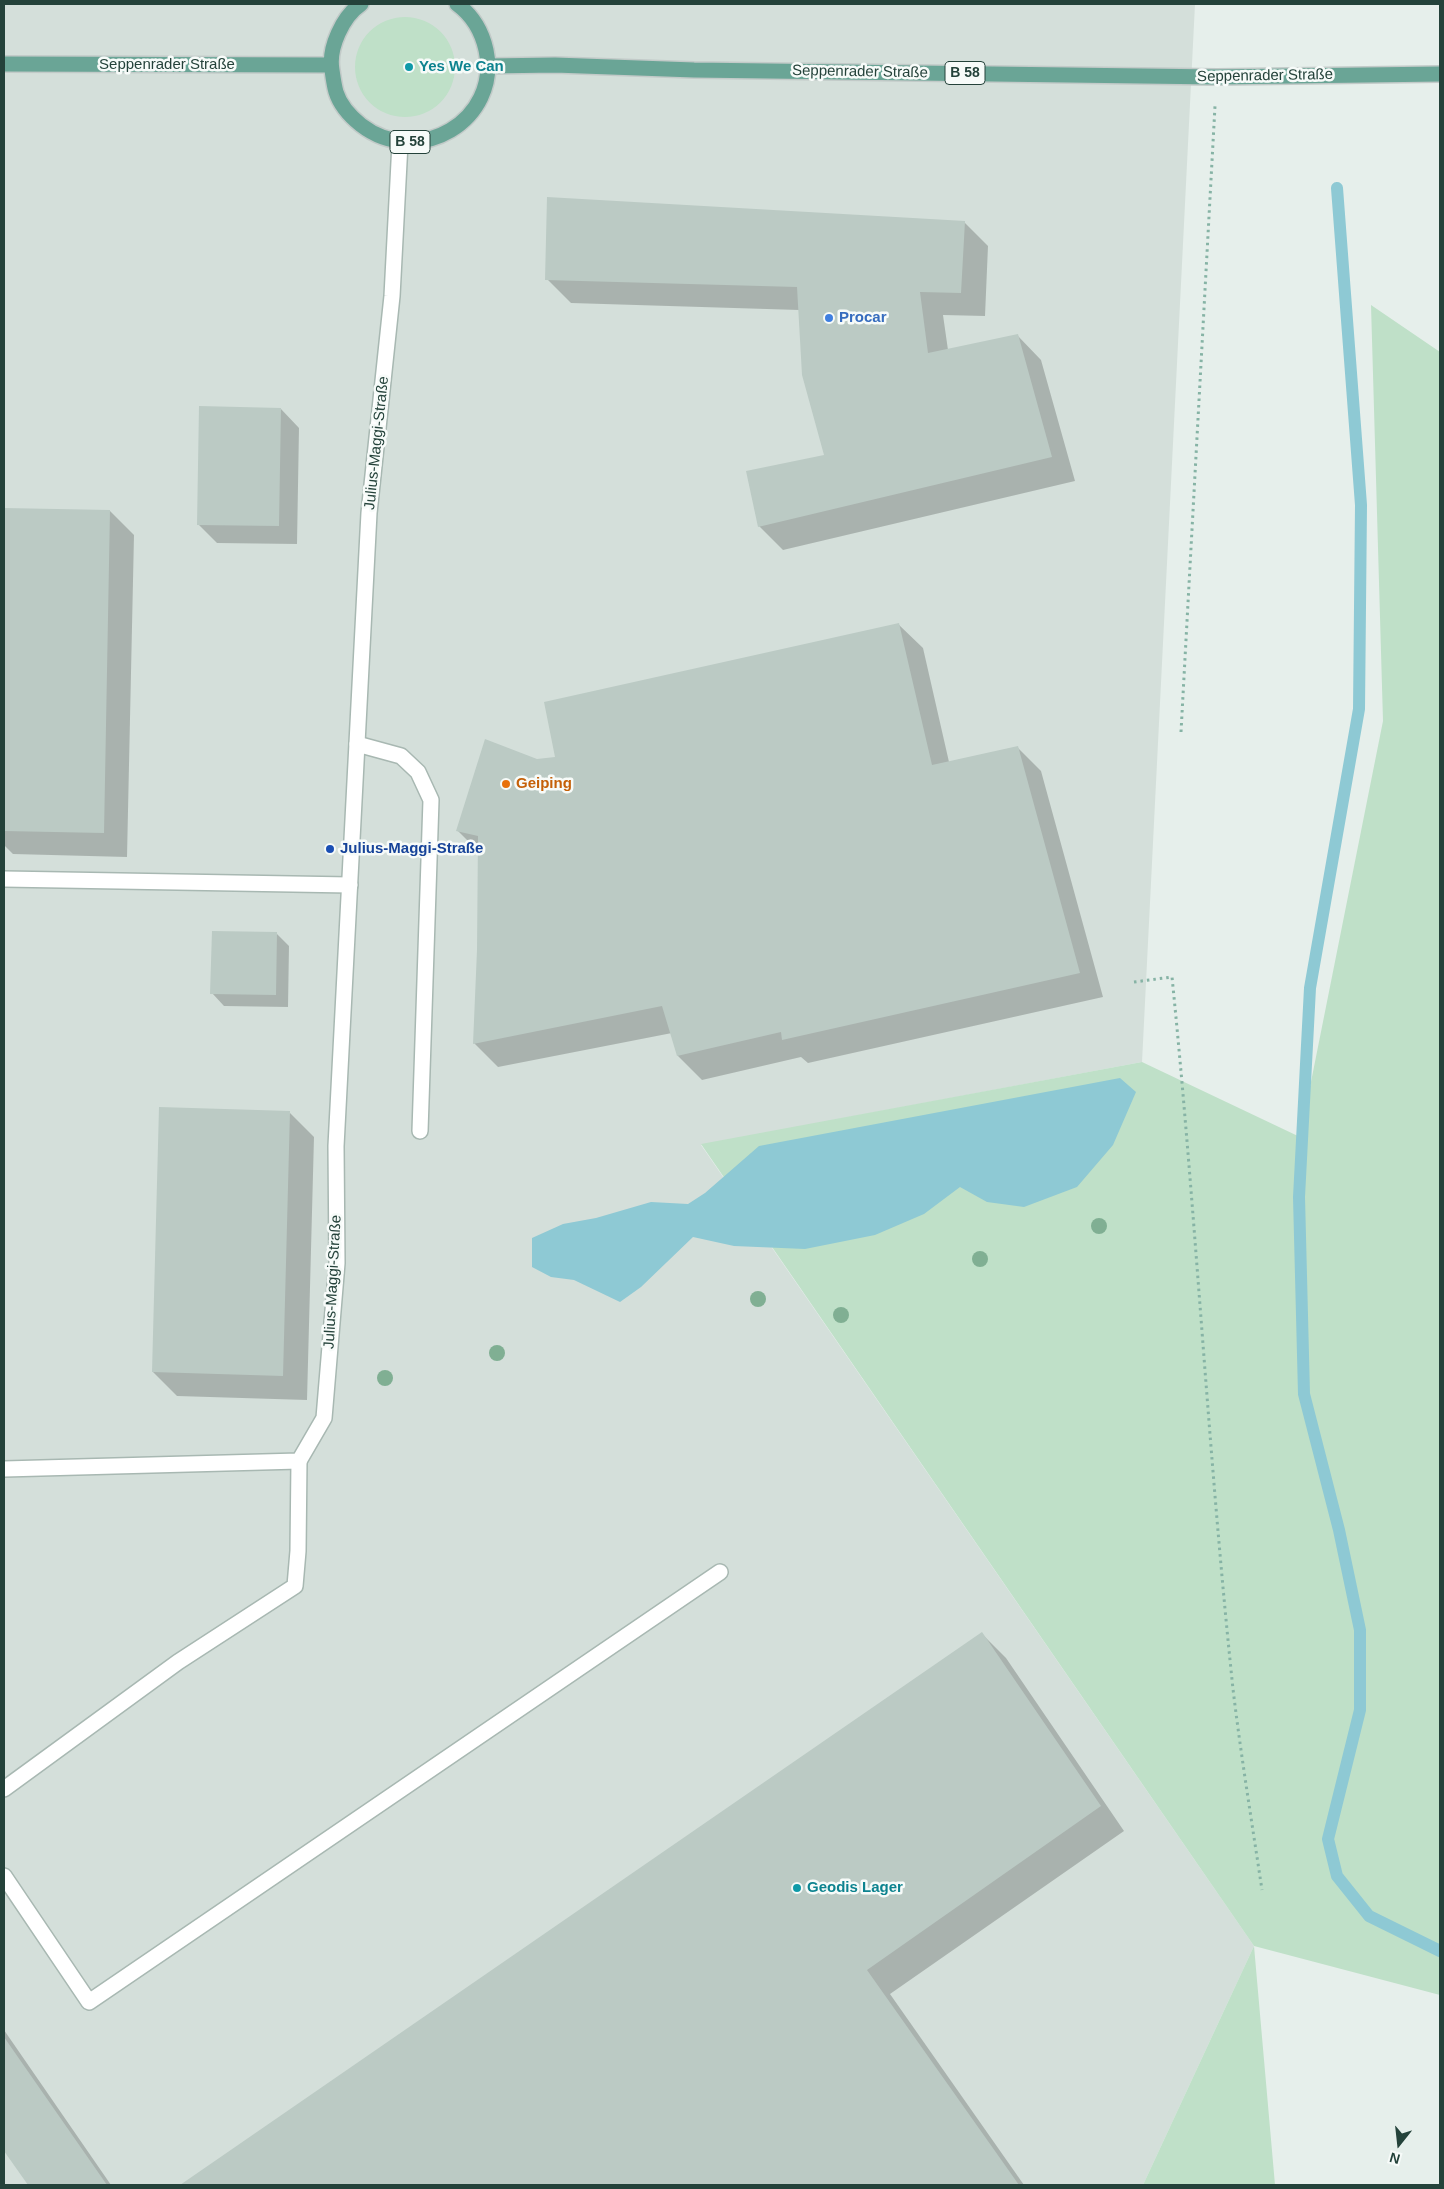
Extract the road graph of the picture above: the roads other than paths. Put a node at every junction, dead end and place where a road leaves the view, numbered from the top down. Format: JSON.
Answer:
{"nodes":[{"id":1,"x":361,"y":4,"type":"edge"},
{"id":2,"x":457,"y":4,"type":"edge"},
{"id":3,"x":4,"y":64,"type":"edge"},
{"id":4,"x":331,"y":65,"type":"junction"},
{"id":5,"x":490,"y":66,"type":"junction"},
{"id":6,"x":1440,"y":74,"type":"edge"},
{"id":7,"x":400,"y":143,"type":"junction"},
{"id":8,"x":357,"y":744,"type":"junction"},
{"id":9,"x":4,"y":879,"type":"edge"},
{"id":10,"x":350,"y":885,"type":"junction"},
{"id":11,"x":420,"y":1131,"type":"dead end"},
{"id":12,"x":299,"y":1461,"type":"junction"},
{"id":13,"x":4,"y":1469,"type":"edge"},
{"id":14,"x":720,"y":1572,"type":"dead end"},
{"id":15,"x":4,"y":1789,"type":"edge"},
{"id":16,"x":4,"y":1876,"type":"edge"}],
"edges":[{"from":1,"to":4,"type":"main road","number":"B 58"},
{"from":2,"to":5,"type":"main road","number":"B 58"},
{"from":3,"to":4,"type":"main road","name":"Seppenrader Straße"},
{"from":4,"to":7,"type":"main road","number":"B 58"},
{"from":5,"to":6,"type":"main road","name":"Seppenrader Straße","number":"B 58"},
{"from":5,"to":7,"type":"main road","number":"B 58"},
{"from":7,"to":8,"type":"street","name":"Julius-Maggi-Straße"},
{"from":8,"to":10,"type":"street","name":"Julius-Maggi-Straße"},
{"from":8,"to":11,"type":"street"},
{"from":9,"to":10,"type":"street"},
{"from":10,"to":12,"type":"street","name":"Julius-Maggi-Straße"},
{"from":12,"to":13,"type":"street"},
{"from":12,"to":15,"type":"street"},
{"from":14,"to":16,"type":"street"}]}
